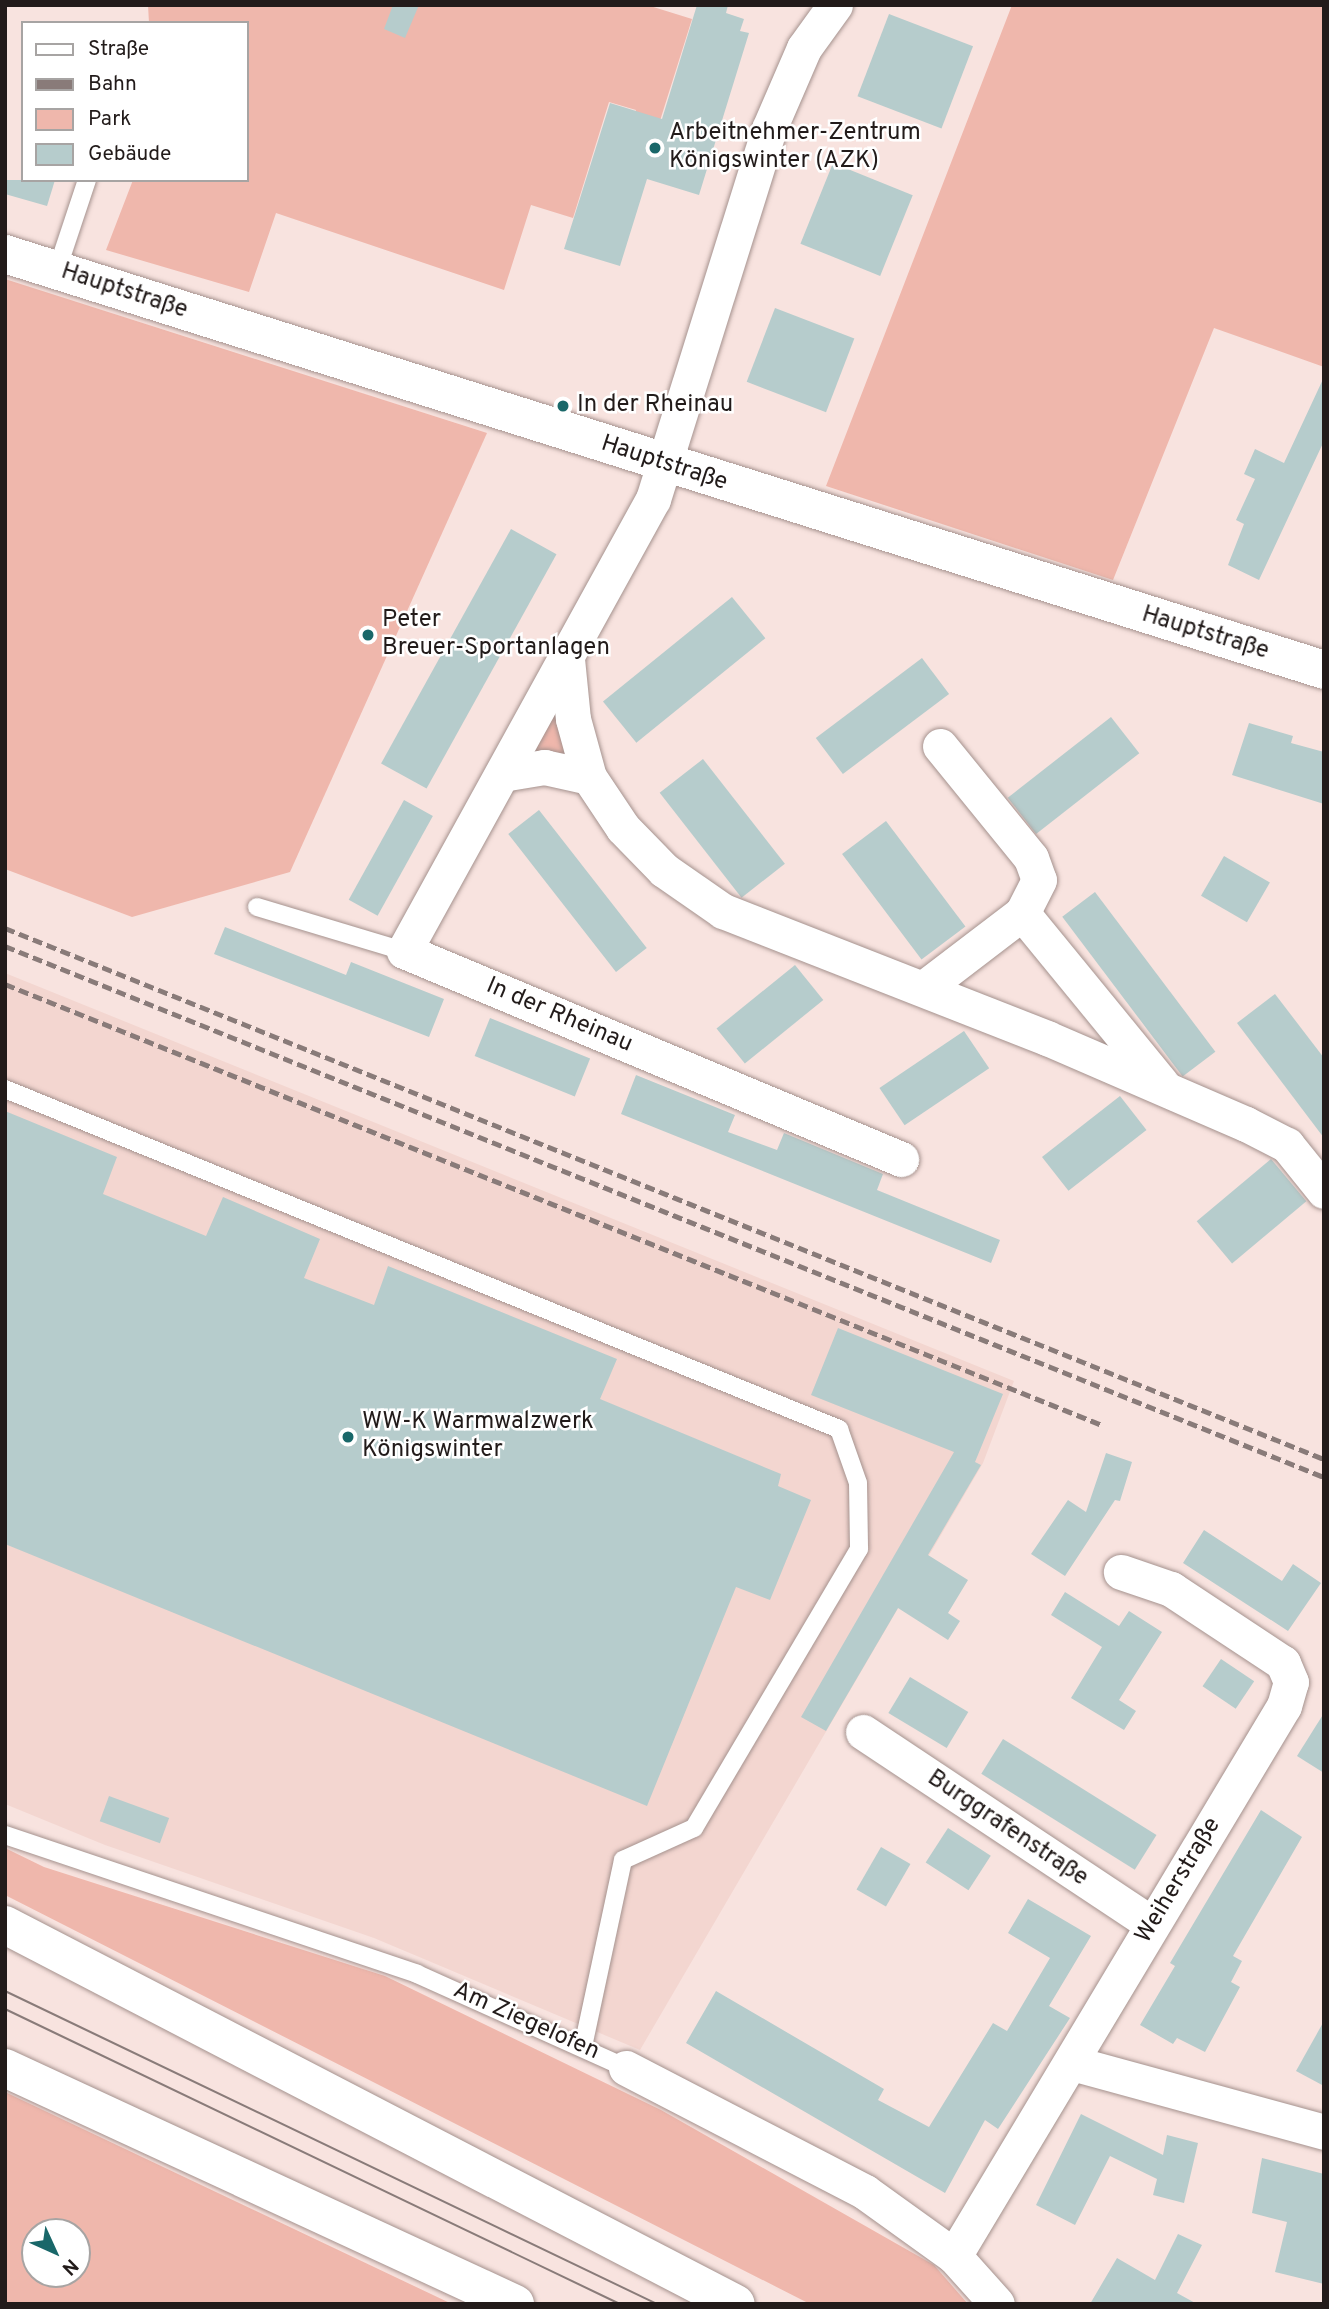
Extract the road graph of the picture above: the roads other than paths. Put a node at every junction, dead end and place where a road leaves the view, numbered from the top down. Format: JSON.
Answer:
{"nodes":[{"id":1,"x":835,"y":5,"type":"edge"},
{"id":2,"x":86,"y":182,"type":"edge"},
{"id":3,"x":5,"y":254,"type":"edge"},
{"id":4,"x":57,"y":270,"type":"junction"},
{"id":5,"x":666,"y":462,"type":"junction"},
{"id":6,"x":567,"y":659,"type":"junction"},
{"id":7,"x":1324,"y":670,"type":"edge"},
{"id":8,"x":940,"y":746,"type":"dead end"},
{"id":9,"x":502,"y":774,"type":"junction"},
{"id":10,"x":589,"y":777,"type":"junction"},
{"id":11,"x":257,"y":907,"type":"dead end"},
{"id":12,"x":1022,"y":913,"type":"junction"},
{"id":13,"x":404,"y":951,"type":"junction"},
{"id":14,"x":925,"y":988,"type":"junction"},
{"id":15,"x":5,"y":1089,"type":"edge"},
{"id":16,"x":1167,"y":1090,"type":"junction"},
{"id":17,"x":901,"y":1159,"type":"dead end"},
{"id":18,"x":1324,"y":1191,"type":"edge"},
{"id":19,"x":1121,"y":1572,"type":"dead end"},
{"id":20,"x":863,"y":1732,"type":"dead end"},
{"id":21,"x":5,"y":1835,"type":"edge"},
{"id":22,"x":1153,"y":1924,"type":"junction"},
{"id":23,"x":5,"y":1925,"type":"edge"},
{"id":24,"x":583,"y":2046,"type":"junction"},
{"id":25,"x":1072,"y":2063,"type":"junction"},
{"id":26,"x":5,"y":2068,"type":"edge"},
{"id":27,"x":626,"y":2068,"type":"joint"},
{"id":28,"x":1324,"y":2132,"type":"edge"},
{"id":29,"x":954,"y":2256,"type":"junction"},
{"id":30,"x":515,"y":2304,"type":"edge"},
{"id":31,"x":736,"y":2304,"type":"edge"},
{"id":32,"x":997,"y":2304,"type":"edge"}],
"edges":[{"from":1,"to":5,"type":"street"},
{"from":2,"to":4,"type":"lane"},
{"from":3,"to":4,"type":"main road","name":"Hauptstraße"},
{"from":4,"to":5,"type":"main road","name":"Hauptstraße"},
{"from":5,"to":6,"type":"street"},
{"from":5,"to":7,"type":"main road","name":"Hauptstraße"},
{"from":6,"to":9,"type":"street"},
{"from":6,"to":10,"type":"street"},
{"from":8,"to":12,"type":"street"},
{"from":9,"to":10,"type":"street"},
{"from":9,"to":13,"type":"street"},
{"from":10,"to":14,"type":"street"},
{"from":11,"to":13,"type":"lane"},
{"from":12,"to":14,"type":"street"},
{"from":12,"to":16,"type":"street"},
{"from":13,"to":17,"type":"street","name":"In der Rheinau"},
{"from":14,"to":16,"type":"street"},
{"from":15,"to":24,"type":"lane"},
{"from":16,"to":18,"type":"street"},
{"from":19,"to":22,"type":"street","name":"Weiherstraße"},
{"from":20,"to":22,"type":"street","name":"Burggrafenstraße"},
{"from":21,"to":24,"type":"lane","name":"Am Ziegelofen"},
{"from":22,"to":25,"type":"street","name":"Weiherstraße"},
{"from":23,"to":31,"type":"main road"},
{"from":24,"to":27,"type":"lane","name":"Am Ziegelofen"},
{"from":25,"to":28,"type":"street"},
{"from":25,"to":29,"type":"street","name":"Weiherstraße"},
{"from":26,"to":30,"type":"main road"},
{"from":27,"to":29,"type":"street","name":"Am Ziegelofen"},
{"from":29,"to":32,"type":"street","name":"Am Ziegelofen"}]}
